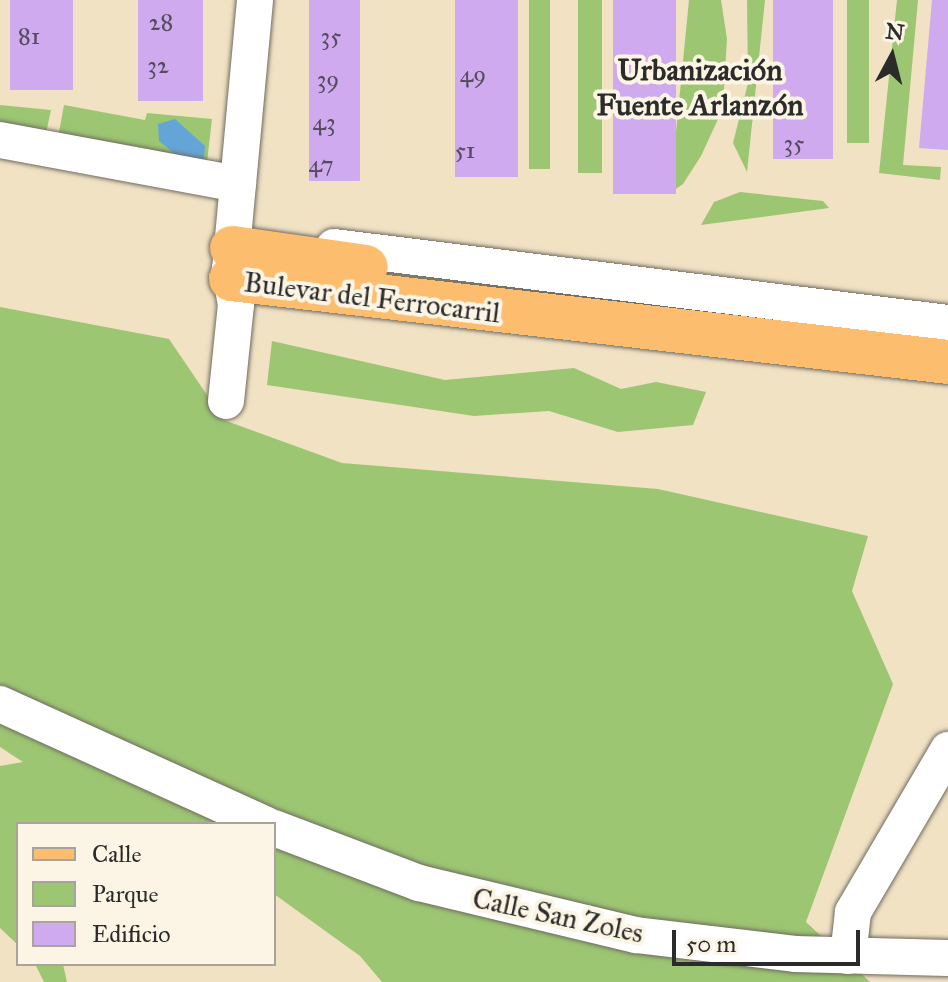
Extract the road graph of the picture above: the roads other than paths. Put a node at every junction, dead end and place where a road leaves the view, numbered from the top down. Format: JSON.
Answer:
{"nodes":[{"id":1,"x":255,"y":0,"type":"edge"},
{"id":2,"x":0,"y":140,"type":"edge"},
{"id":3,"x":238,"y":184,"type":"junction"},
{"id":4,"x":232,"y":254,"type":"junction"},
{"id":5,"x":948,"y":323,"type":"edge"},
{"id":6,"x":948,"y":337,"type":"edge"},
{"id":7,"x":948,"y":362,"type":"edge"},
{"id":8,"x":948,"y":375,"type":"edge"},
{"id":9,"x":226,"y":401,"type":"dead end"},
{"id":10,"x":0,"y":704,"type":"edge"},
{"id":11,"x":948,"y":750,"type":"edge"},
{"id":12,"x":261,"y":822,"type":"edge"},
{"id":13,"x":276,"y":829,"type":"edge"},
{"id":14,"x":848,"y":956,"type":"junction"},
{"id":15,"x":948,"y":958,"type":"edge"}],
"edges":[{"from":1,"to":3,"type":"street"},
{"from":2,"to":3,"type":"street"},
{"from":3,"to":4,"type":"street"},
{"from":4,"to":5,"type":"street","name":"Bulevar del Ferrocarril"},
{"from":4,"to":6,"type":"main road","name":"Bulevar del Ferrocarril"},
{"from":4,"to":7,"type":"main road","name":"Bulevar del Ferrocarril"},
{"from":4,"to":8,"type":"street","name":"Bulevar del Ferrocarril"},
{"from":4,"to":9,"type":"street"},
{"from":10,"to":12,"type":"street"},
{"from":11,"to":14,"type":"street"},
{"from":13,"to":14,"type":"street","name":"Calle San Zoles"},
{"from":14,"to":15,"type":"street","name":"Calle San Zoles"}]}
